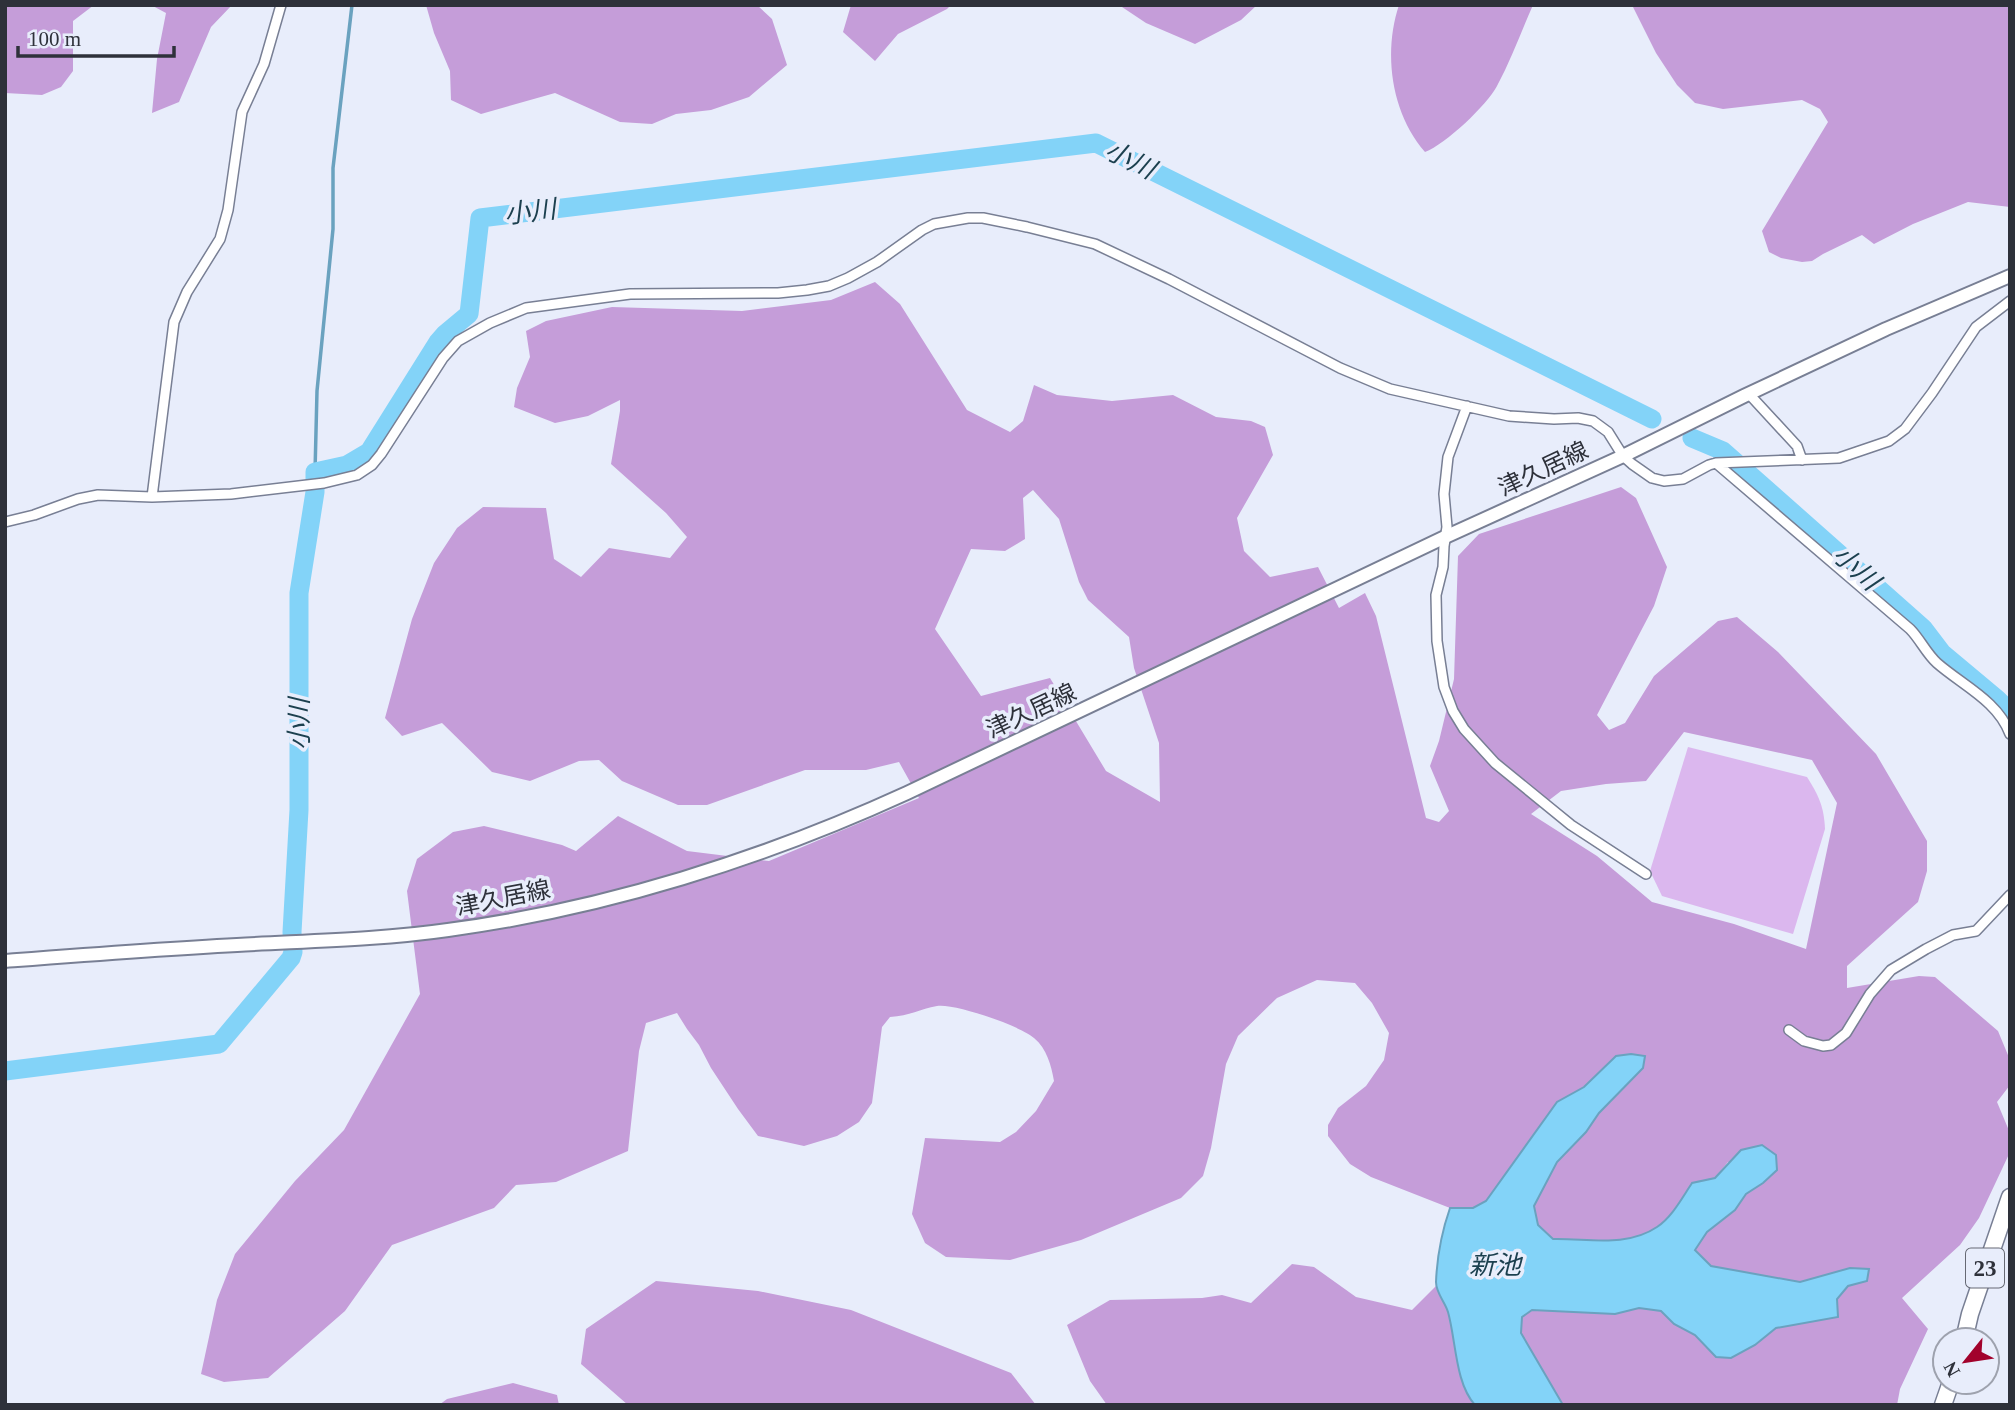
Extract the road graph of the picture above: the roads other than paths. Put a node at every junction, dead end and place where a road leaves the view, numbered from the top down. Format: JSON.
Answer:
{"nodes":[{"id":1,"x":281,"y":5,"type":"edge"},
{"id":2,"x":2010,"y":276,"type":"edge"},
{"id":3,"x":2010,"y":302,"type":"edge"},
{"id":4,"x":1749,"y":394,"type":"junction"},
{"id":5,"x":1467,"y":406,"type":"junction"},
{"id":6,"x":1623,"y":456,"type":"junction"},
{"id":7,"x":1802,"y":460,"type":"junction"},
{"id":8,"x":1716,"y":463,"type":"junction"},
{"id":9,"x":152,"y":497,"type":"junction"},
{"id":10,"x":5,"y":522,"type":"edge"},
{"id":11,"x":1445,"y":537,"type":"junction"},
{"id":12,"x":2010,"y":734,"type":"edge"},
{"id":13,"x":1646,"y":874,"type":"dead end"},
{"id":14,"x":2010,"y":895,"type":"edge"},
{"id":15,"x":5,"y":961,"type":"edge"},
{"id":16,"x":1789,"y":1030,"type":"dead end"},
{"id":17,"x":2010,"y":1197,"type":"edge"},
{"id":18,"x":2010,"y":1217,"type":"edge"},
{"id":19,"x":1968,"y":1326,"type":"edge"},
{"id":20,"x":1970,"y":1326,"type":"edge"}],
"edges":[{"from":1,"to":9,"type":"street"},
{"from":2,"to":4,"type":"main road","name":"津久居線"},
{"from":3,"to":7,"type":"street"},
{"from":4,"to":6,"type":"main road","name":"津久居線"},
{"from":4,"to":7,"type":"street"},
{"from":5,"to":6,"type":"street"},
{"from":5,"to":9,"type":"street"},
{"from":5,"to":11,"type":"street"},
{"from":6,"to":8,"type":"street"},
{"from":6,"to":11,"type":"main road","name":"津久居線"},
{"from":7,"to":8,"type":"street"},
{"from":8,"to":12,"type":"street"},
{"from":9,"to":10,"type":"street"},
{"from":11,"to":13,"type":"street"},
{"from":11,"to":15,"type":"main road","name":"津久居線"},
{"from":14,"to":16,"type":"street"},
{"from":17,"to":19,"type":"highway","number":"23"},
{"from":18,"to":20,"type":"highway","number":"23"}]}
